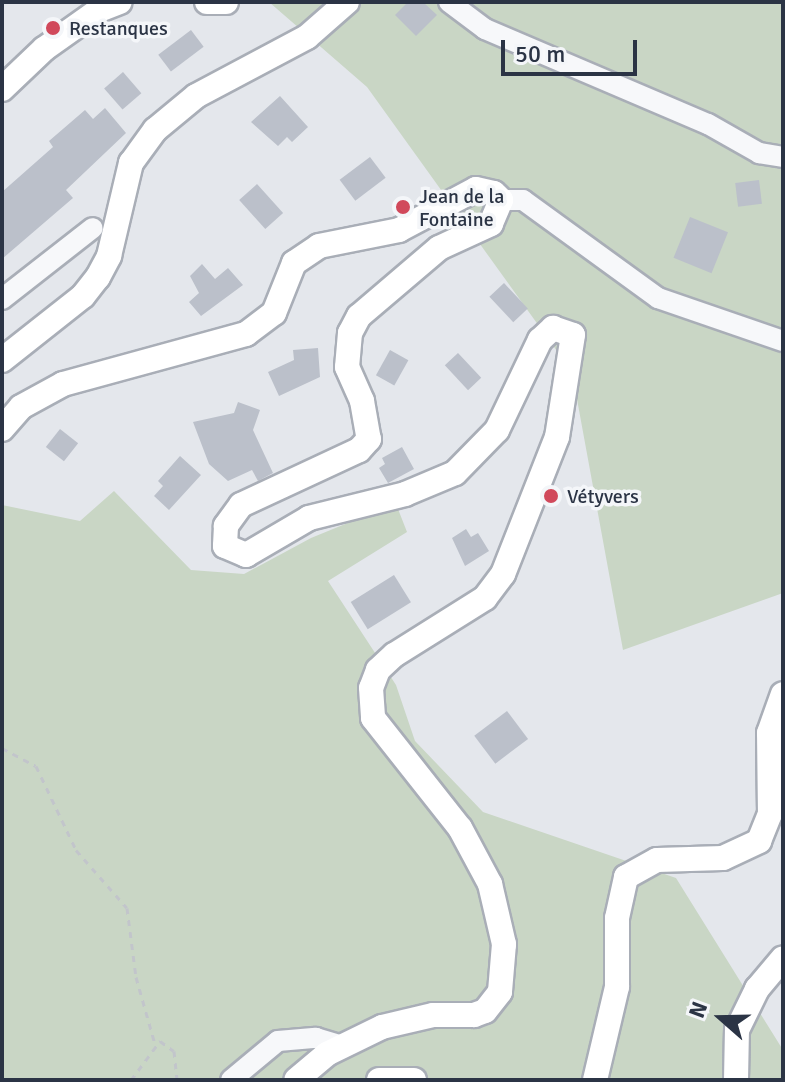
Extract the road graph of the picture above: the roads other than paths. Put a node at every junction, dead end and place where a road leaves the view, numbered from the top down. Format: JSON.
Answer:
{"nodes":[{"id":1,"x":120,"y":2,"type":"edge"},
{"id":2,"x":207,"y":2,"type":"edge"},
{"id":3,"x":226,"y":2,"type":"edge"},
{"id":4,"x":347,"y":2,"type":"edge"},
{"id":5,"x":449,"y":2,"type":"edge"},
{"id":6,"x":2,"y":89,"type":"edge"},
{"id":7,"x":783,"y":157,"type":"edge"},
{"id":8,"x":501,"y":200,"type":"junction"},
{"id":9,"x":93,"y":228,"type":"dead end"},
{"id":10,"x":2,"y":299,"type":"edge"},
{"id":11,"x":783,"y":341,"type":"edge"},
{"id":12,"x":2,"y":360,"type":"edge"},
{"id":13,"x":2,"y":429,"type":"edge"},
{"id":14,"x":783,"y":694,"type":"edge"},
{"id":15,"x":783,"y":958,"type":"edge"},
{"id":16,"x":343,"y":1046,"type":"junction"},
{"id":17,"x":231,"y":1080,"type":"edge"},
{"id":18,"x":296,"y":1080,"type":"edge"},
{"id":19,"x":379,"y":1080,"type":"edge"},
{"id":20,"x":414,"y":1080,"type":"edge"},
{"id":21,"x":595,"y":1080,"type":"edge"},
{"id":22,"x":736,"y":1080,"type":"edge"}],
"edges":[{"from":1,"to":6,"type":"main road"},
{"from":2,"to":3,"type":"main road"},
{"from":4,"to":12,"type":"main road"},
{"from":5,"to":7,"type":"street"},
{"from":8,"to":11,"type":"street"},
{"from":8,"to":13,"type":"main road"},
{"from":8,"to":16,"type":"main road"},
{"from":9,"to":10,"type":"street"},
{"from":14,"to":21,"type":"main road"},
{"from":15,"to":22,"type":"main road"},
{"from":16,"to":17,"type":"street"},
{"from":16,"to":18,"type":"main road"},
{"from":19,"to":20,"type":"main road"}]}
